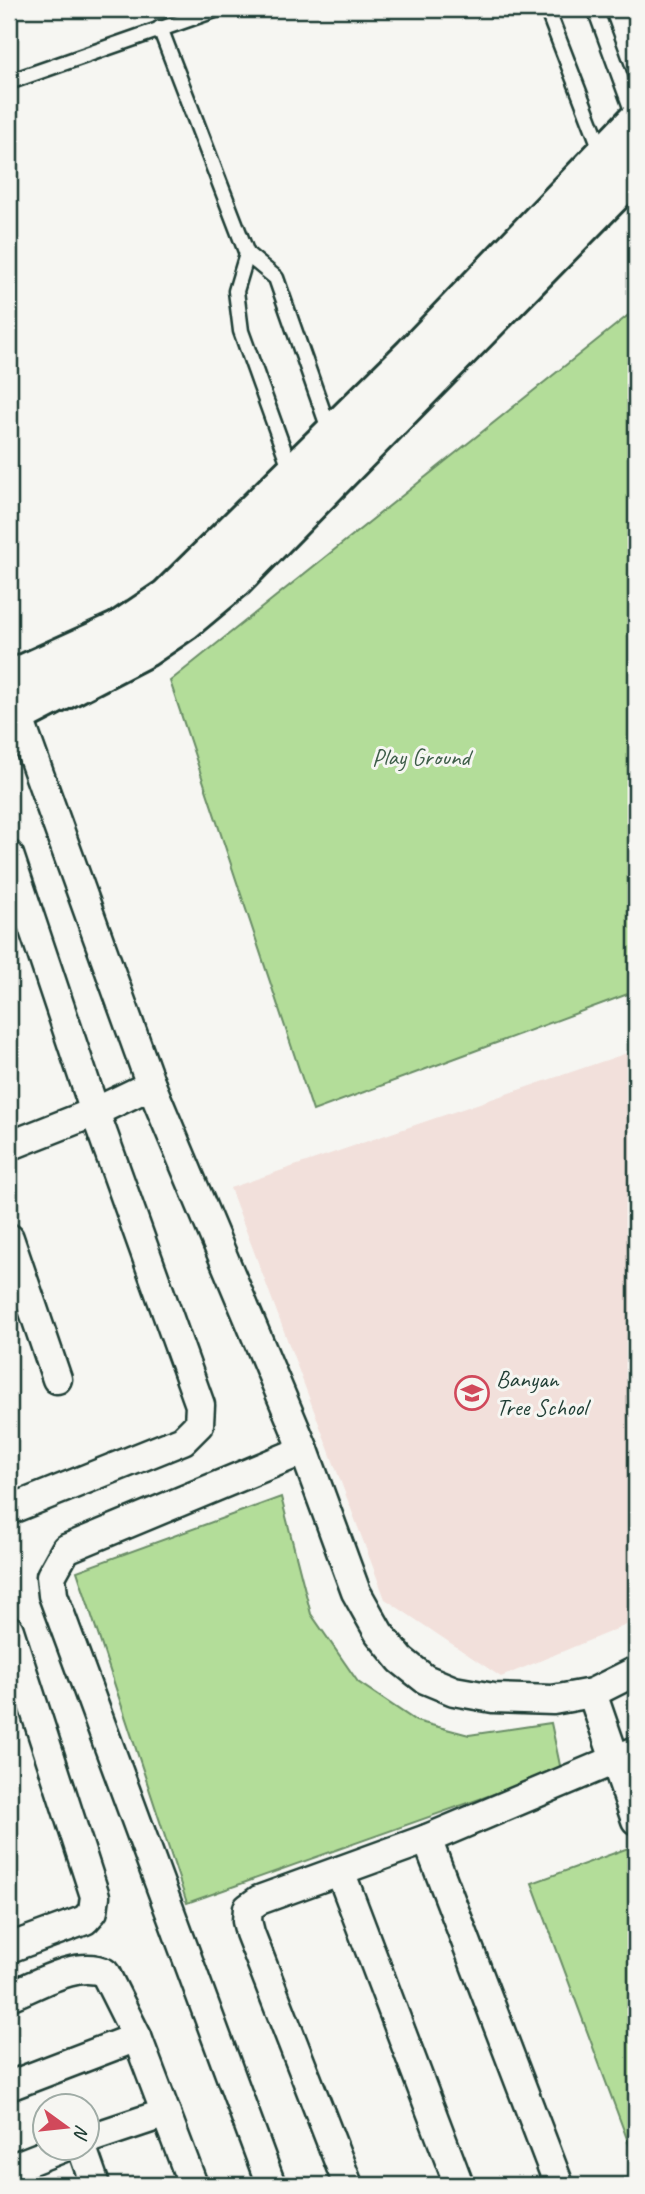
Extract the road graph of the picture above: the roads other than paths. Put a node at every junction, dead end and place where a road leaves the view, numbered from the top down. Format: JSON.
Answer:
{"nodes":[{"id":1,"x":218,"y":9,"type":"edge"},
{"id":2,"x":547,"y":9,"type":"edge"},
{"id":3,"x":594,"y":9,"type":"edge"},
{"id":4,"x":160,"y":28,"type":"junction"},
{"id":5,"x":9,"y":82,"type":"edge"},
{"id":6,"x":636,"y":122,"type":"edge"},
{"id":7,"x":619,"y":172,"type":"edge"},
{"id":8,"x":247,"y":254,"type":"junction"},
{"id":9,"x":337,"y":453,"type":"junction"},
{"id":10,"x":300,"y":490,"type":"junction"},
{"id":11,"x":11,"y":701,"type":"edge"},
{"id":12,"x":9,"y":855,"type":"edge"},
{"id":13,"x":151,"y":1085,"type":"junction"},
{"id":14,"x":95,"y":1112,"type":"junction"},
{"id":15,"x":9,"y":1146,"type":"edge"},
{"id":16,"x":9,"y":1238,"type":"edge"},
{"id":17,"x":57,"y":1378,"type":"dead end"},
{"id":18,"x":304,"y":1450,"type":"junction"},
{"id":19,"x":9,"y":1510,"type":"edge"},
{"id":20,"x":9,"y":1630,"type":"edge"},
{"id":21,"x":636,"y":1671,"type":"edge"},
{"id":22,"x":592,"y":1693,"type":"junction"},
{"id":23,"x":625,"y":1755,"type":"edge"},
{"id":24,"x":636,"y":1820,"type":"edge"},
{"id":25,"x":427,"y":1839,"type":"junction"},
{"id":26,"x":340,"y":1871,"type":"junction"},
{"id":27,"x":9,"y":1948,"type":"edge"},
{"id":28,"x":9,"y":1996,"type":"edge"},
{"id":29,"x":137,"y":2037,"type":"junction"},
{"id":30,"x":9,"y":2086,"type":"edge"},
{"id":31,"x":166,"y":2113,"type":"junction"},
{"id":32,"x":102,"y":2134,"type":"edge"},
{"id":33,"x":32,"y":2160,"type":"edge"},
{"id":34,"x":87,"y":2162,"type":"edge"},
{"id":35,"x":9,"y":2169,"type":"edge"},
{"id":36,"x":95,"y":2185,"type":"edge"},
{"id":37,"x":193,"y":2185,"type":"edge"},
{"id":38,"x":271,"y":2185,"type":"edge"},
{"id":39,"x":348,"y":2185,"type":"edge"},
{"id":40,"x":459,"y":2185,"type":"edge"},
{"id":41,"x":559,"y":2185,"type":"edge"}],
"edges":[{"from":1,"to":4,"type":"lane"},
{"from":2,"to":7,"type":"lane"},
{"from":3,"to":6,"type":"lane"},
{"from":4,"to":5,"type":"lane"},
{"from":4,"to":8,"type":"lane"},
{"from":6,"to":7,"type":"street"},
{"from":7,"to":9,"type":"street"},
{"from":8,"to":9,"type":"lane"},
{"from":8,"to":10,"type":"lane"},
{"from":9,"to":10,"type":"street"},
{"from":10,"to":11,"type":"street"},
{"from":11,"to":13,"type":"street"},
{"from":12,"to":14,"type":"street"},
{"from":13,"to":14,"type":"street"},
{"from":13,"to":18,"type":"street"},
{"from":14,"to":15,"type":"street"},
{"from":14,"to":19,"type":"street"},
{"from":16,"to":17,"type":"street"},
{"from":18,"to":22,"type":"street"},
{"from":18,"to":38,"type":"street"},
{"from":20,"to":27,"type":"street"},
{"from":21,"to":22,"type":"street"},
{"from":22,"to":23,"type":"street"},
{"from":23,"to":24,"type":"street"},
{"from":23,"to":25,"type":"street"},
{"from":25,"to":26,"type":"street"},
{"from":25,"to":41,"type":"street"},
{"from":26,"to":39,"type":"street"},
{"from":26,"to":40,"type":"street"},
{"from":28,"to":29,"type":"street"},
{"from":29,"to":30,"type":"street"},
{"from":29,"to":31,"type":"street"},
{"from":31,"to":32,"type":"street"},
{"from":31,"to":37,"type":"street"},
{"from":33,"to":35,"type":"street"},
{"from":34,"to":36,"type":"street"}]}
